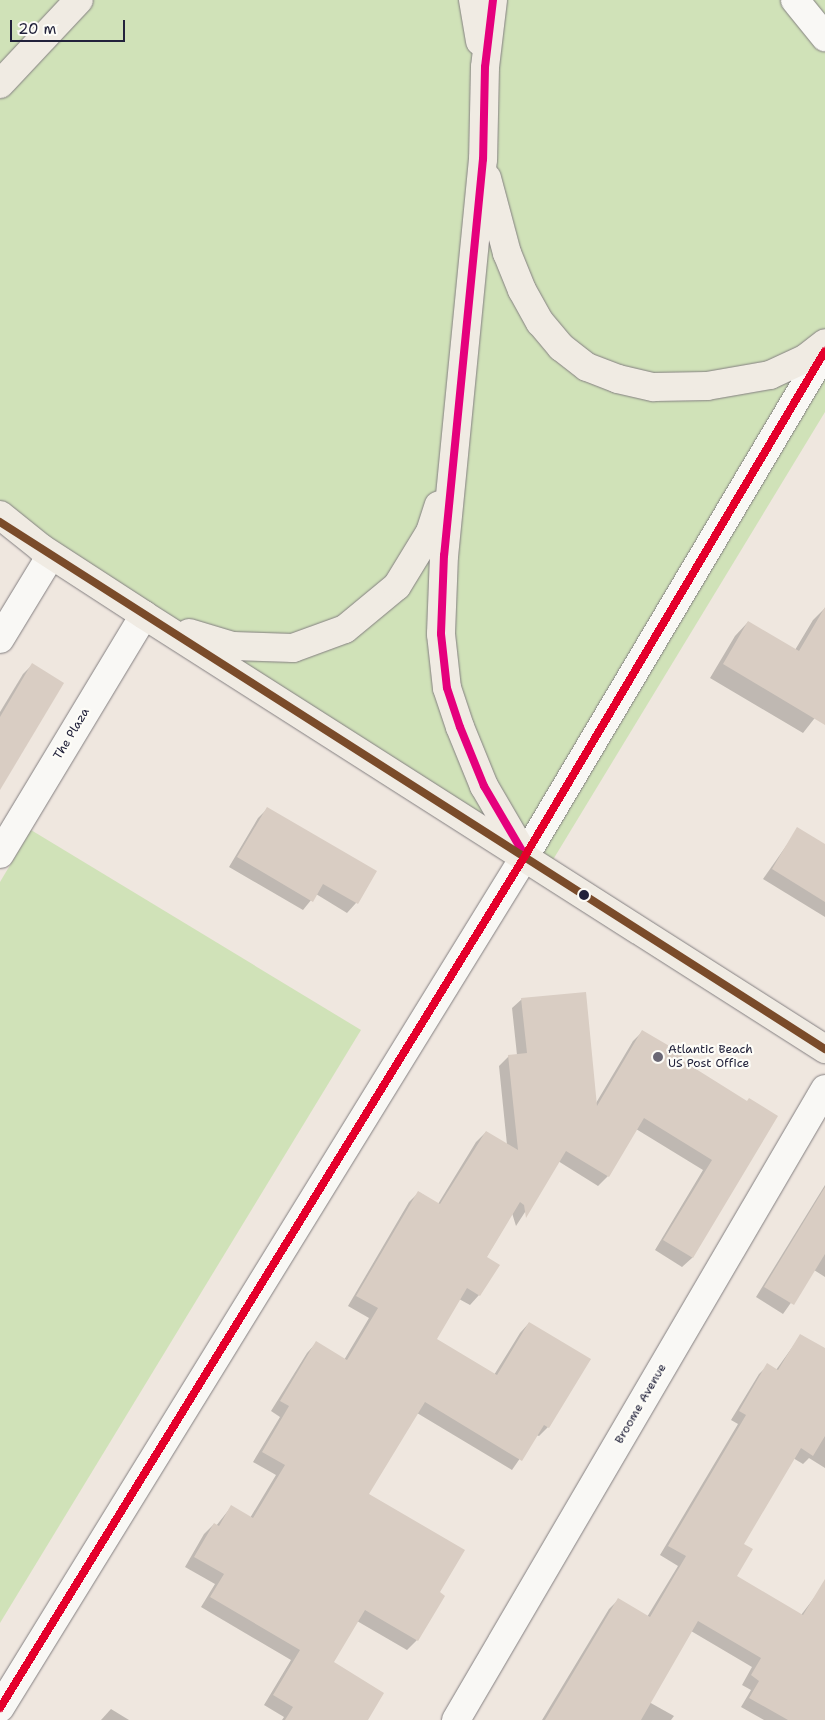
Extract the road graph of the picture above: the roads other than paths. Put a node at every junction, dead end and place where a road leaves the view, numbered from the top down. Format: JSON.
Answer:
{"nodes":[{"id":1,"x":79,"y":0,"type":"edge"},
{"id":2,"x":473,"y":0,"type":"edge"},
{"id":3,"x":494,"y":0,"type":"edge"},
{"id":4,"x":795,"y":0,"type":"edge"},
{"id":5,"x":825,"y":37,"type":"edge"},
{"id":6,"x":485,"y":67,"type":"junction"},
{"id":7,"x":0,"y":84,"type":"edge"},
{"id":8,"x":483,"y":159,"type":"junction"},
{"id":9,"x":825,"y":342,"type":"edge"},
{"id":10,"x":825,"y":351,"type":"edge"},
{"id":11,"x":455,"y":433,"type":"junction"},
{"id":12,"x":0,"y":515,"type":"edge"},
{"id":13,"x":0,"y":522,"type":"edge"},
{"id":14,"x":46,"y":552,"type":"junction"},
{"id":15,"x":144,"y":615,"type":"junction"},
{"id":16,"x":0,"y":640,"type":"edge"},
{"id":17,"x":0,"y":854,"type":"edge"},
{"id":18,"x":525,"y":856,"type":"junction"},
{"id":19,"x":825,"y":1049,"type":"edge"},
{"id":20,"x":825,"y":1089,"type":"edge"},
{"id":21,"x":0,"y":1708,"type":"edge"},
{"id":22,"x":456,"y":1720,"type":"edge"}],
"edges":[{"from":1,"to":7,"type":"highway"},
{"from":2,"to":6,"type":"highway"},
{"from":3,"to":6,"type":"highway"},
{"from":4,"to":5,"type":"street"},
{"from":6,"to":8,"type":"highway"},
{"from":8,"to":9,"type":"highway"},
{"from":8,"to":11,"type":"highway"},
{"from":10,"to":18,"type":"street"},
{"from":11,"to":15,"type":"highway"},
{"from":11,"to":18,"type":"highway"},
{"from":12,"to":14,"type":"highway"},
{"from":13,"to":14,"type":"street"},
{"from":14,"to":15,"type":"highway"},
{"from":14,"to":16,"type":"street"},
{"from":15,"to":17,"type":"street","name":"The Plaza"},
{"from":15,"to":18,"type":"highway"},
{"from":18,"to":19,"type":"highway"},
{"from":18,"to":21,"type":"street"},
{"from":20,"to":22,"type":"street","name":"Broome Avenue"}]}
